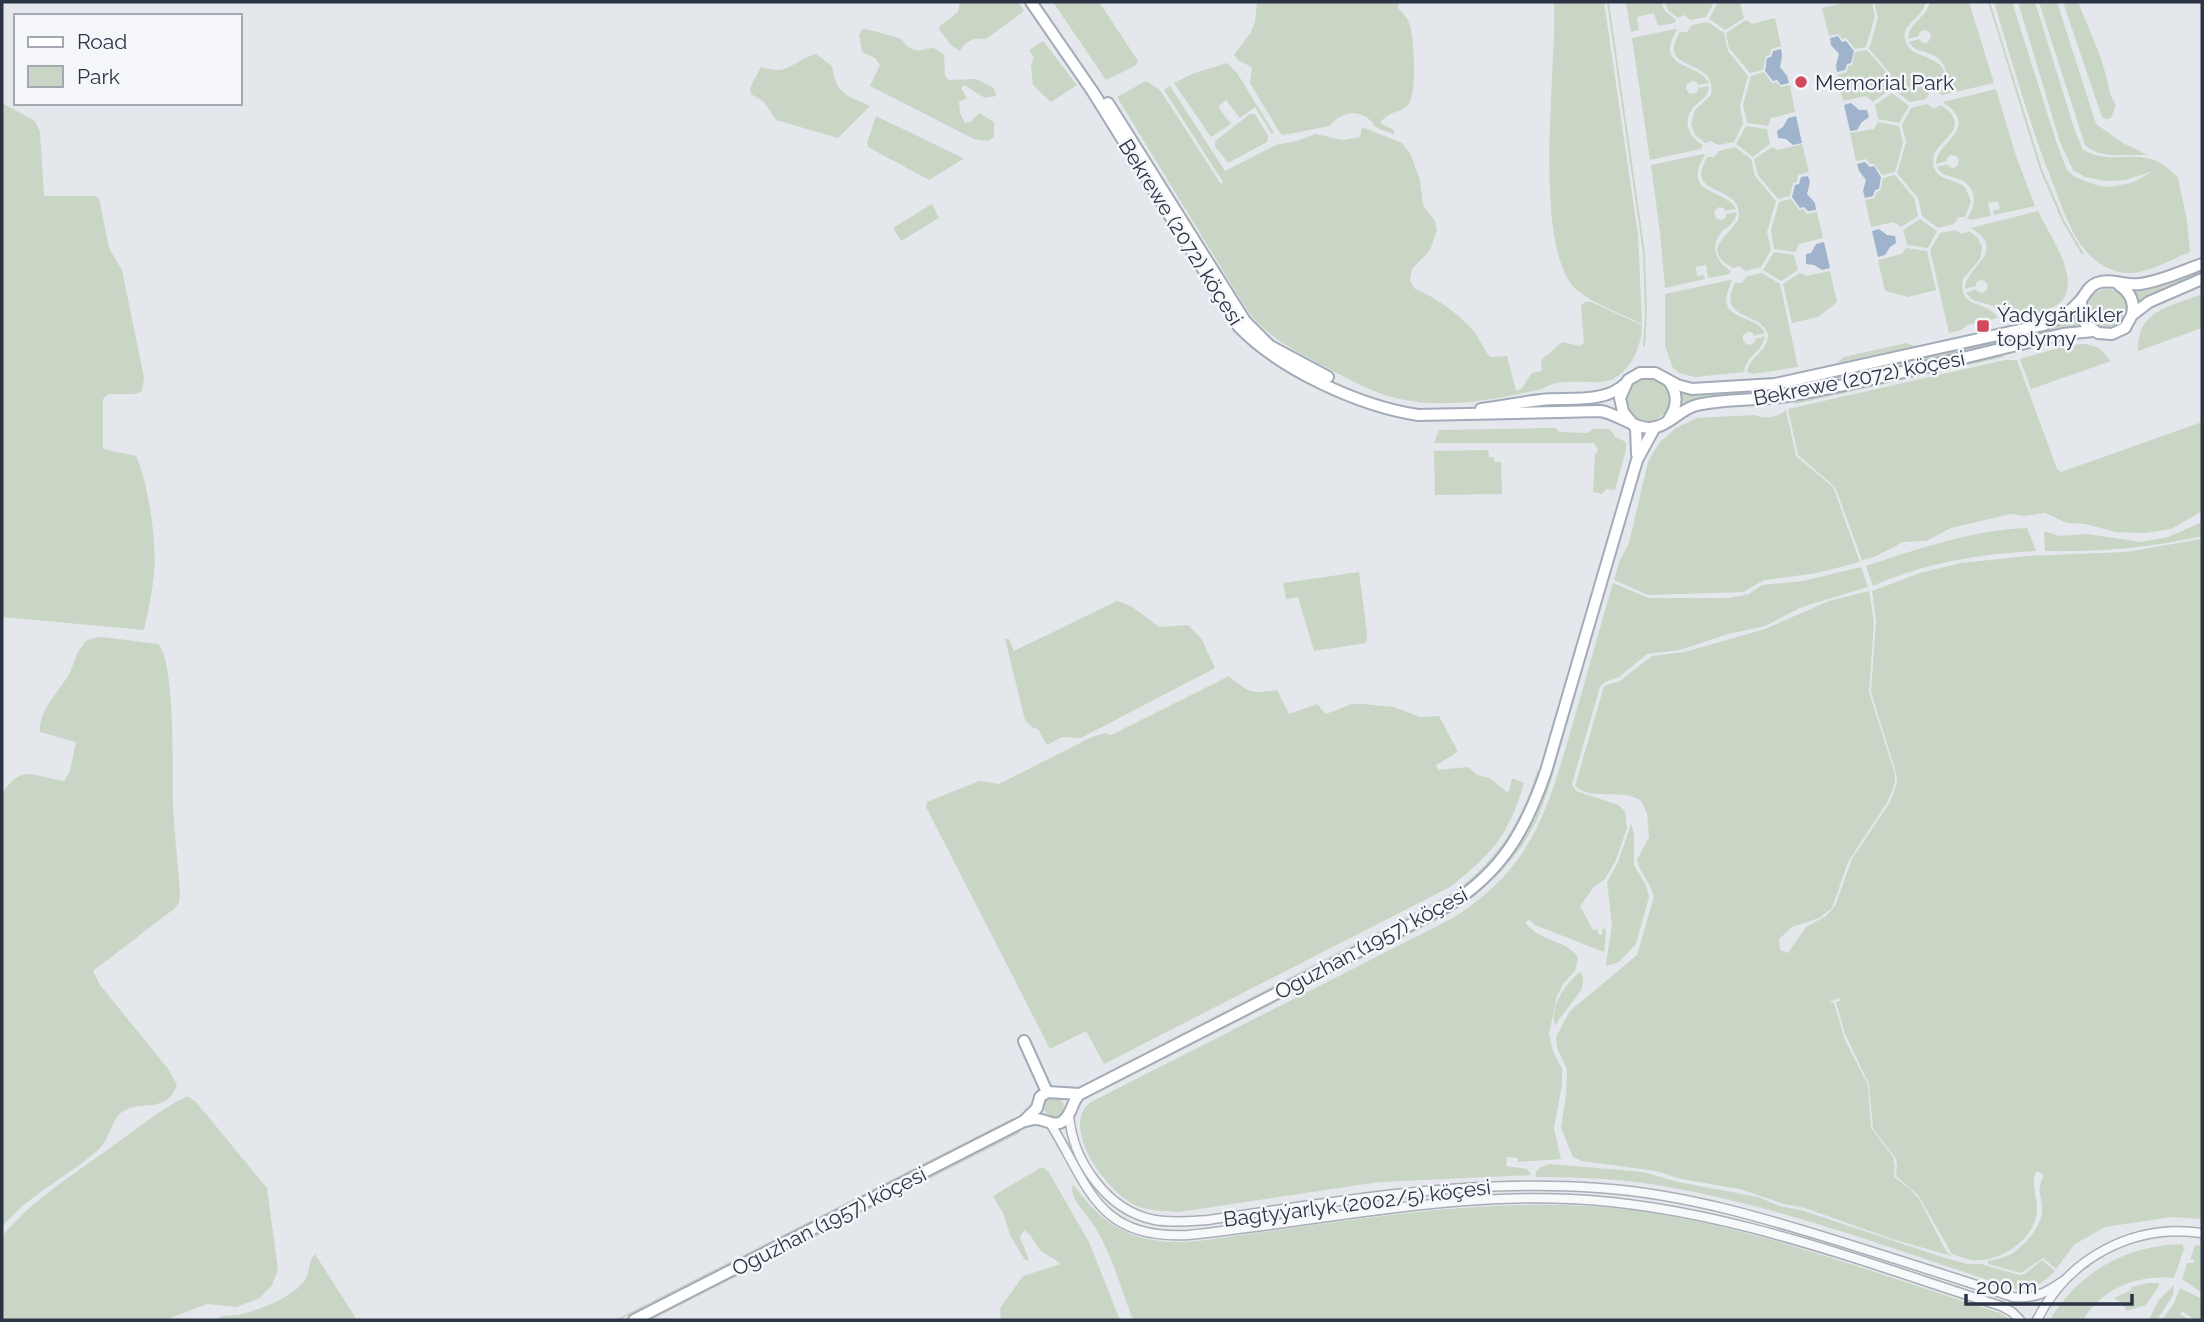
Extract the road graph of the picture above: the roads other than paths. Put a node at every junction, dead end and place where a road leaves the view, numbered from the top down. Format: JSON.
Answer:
{"nodes":[{"id":1,"x":1031,"y":2,"type":"edge"},
{"id":2,"x":1039,"y":2,"type":"edge"},
{"id":3,"x":2202,"y":264,"type":"edge"},
{"id":4,"x":2202,"y":279,"type":"edge"},
{"id":5,"x":2116,"y":283,"type":"junction"},
{"id":6,"x":2081,"y":301,"type":"junction"},
{"id":7,"x":2132,"y":315,"type":"junction"},
{"id":8,"x":2093,"y":331,"type":"junction"},
{"id":9,"x":1668,"y":380,"type":"junction"},
{"id":10,"x":1625,"y":384,"type":"junction"},
{"id":11,"x":1628,"y":420,"type":"junction"},
{"id":12,"x":1668,"y":420,"type":"junction"},
{"id":13,"x":1656,"y":427,"type":"junction"},
{"id":14,"x":1637,"y":460,"type":"junction"},
{"id":15,"x":1024,"y":1041,"type":"dead end"},
{"id":16,"x":1047,"y":1092,"type":"junction"},
{"id":17,"x":1060,"y":1092,"type":"junction"},
{"id":18,"x":1080,"y":1094,"type":"junction"},
{"id":19,"x":1037,"y":1108,"type":"junction"},
{"id":20,"x":1069,"y":1111,"type":"junction"},
{"id":21,"x":1024,"y":1121,"type":"junction"},
{"id":22,"x":1047,"y":1122,"type":"junction"},
{"id":23,"x":2202,"y":1233,"type":"edge"},
{"id":24,"x":2063,"y":1281,"type":"junction"},
{"id":25,"x":634,"y":1320,"type":"edge"},
{"id":26,"x":2020,"y":1320,"type":"edge"},
{"id":27,"x":2037,"y":1320,"type":"edge"}],
"edges":[{"from":1,"to":11,"type":"main road","name":"Bekrewe (2072) köçesi"},
{"from":2,"to":10,"type":"main road","name":"Bekrewe (2072) köçesi"},
{"from":3,"to":5,"type":"main road","name":"Bekrewe (2072) köçesi"},
{"from":4,"to":7,"type":"main road","name":"Bekrewe (2072) köçesi"},
{"from":5,"to":6,"type":"main road","name":"Bekrewe (2072) köçesi"},
{"from":5,"to":7,"type":"main road"},
{"from":6,"to":8,"type":"main road"},
{"from":6,"to":9,"type":"main road","name":"Bekrewe (2072) köçesi"},
{"from":7,"to":8,"type":"main road","name":"Bekrewe (2072) köçesi"},
{"from":8,"to":12,"type":"main road","name":"Bekrewe (2072) köçesi"},
{"from":9,"to":10,"type":"main road","name":"Bekrewe (2072) köçesi"},
{"from":9,"to":12,"type":"main road"},
{"from":10,"to":11,"type":"main road"},
{"from":11,"to":13,"type":"main road","name":"Bekrewe (2072) köçesi"},
{"from":11,"to":14,"type":"main road","name":"Oguzhan (1957) köçesi"},
{"from":12,"to":13,"type":"main road","name":"Bekrewe (2072) köçesi"},
{"from":13,"to":14,"type":"main road","name":"Oguzhan (1957) köçesi"},
{"from":14,"to":18,"type":"main road","name":"Oguzhan (1957) köçesi"},
{"from":15,"to":16,"type":"main road"},
{"from":16,"to":17,"type":"main road"},
{"from":16,"to":19,"type":"main road","name":"Oguzhan (1957) köçesi"},
{"from":17,"to":18,"type":"main road"},
{"from":17,"to":20,"type":"main road"},
{"from":18,"to":20,"type":"main road","name":"Oguzhan (1957) köçesi"},
{"from":19,"to":21,"type":"main road","name":"Oguzhan (1957) köçesi"},
{"from":19,"to":22,"type":"main road"},
{"from":20,"to":22,"type":"main road","name":"Oguzhan (1957) köçesi"},
{"from":20,"to":24,"type":"street","name":"Bagtyýarlyk (2002/5) köçesi"},
{"from":21,"to":22,"type":"main road","name":"Oguzhan (1957) köçesi"},
{"from":21,"to":25,"type":"main road","name":"Oguzhan (1957) köçesi"},
{"from":22,"to":26,"type":"street","name":"Bagtyýarlyk (2002/5) köçesi"},
{"from":23,"to":24,"type":"street","name":"Bagtyýarlyk (2002/5) köçesi"},
{"from":24,"to":27,"type":"street","name":"Bagtyýarlyk (2002/5) köçesi"}]}
